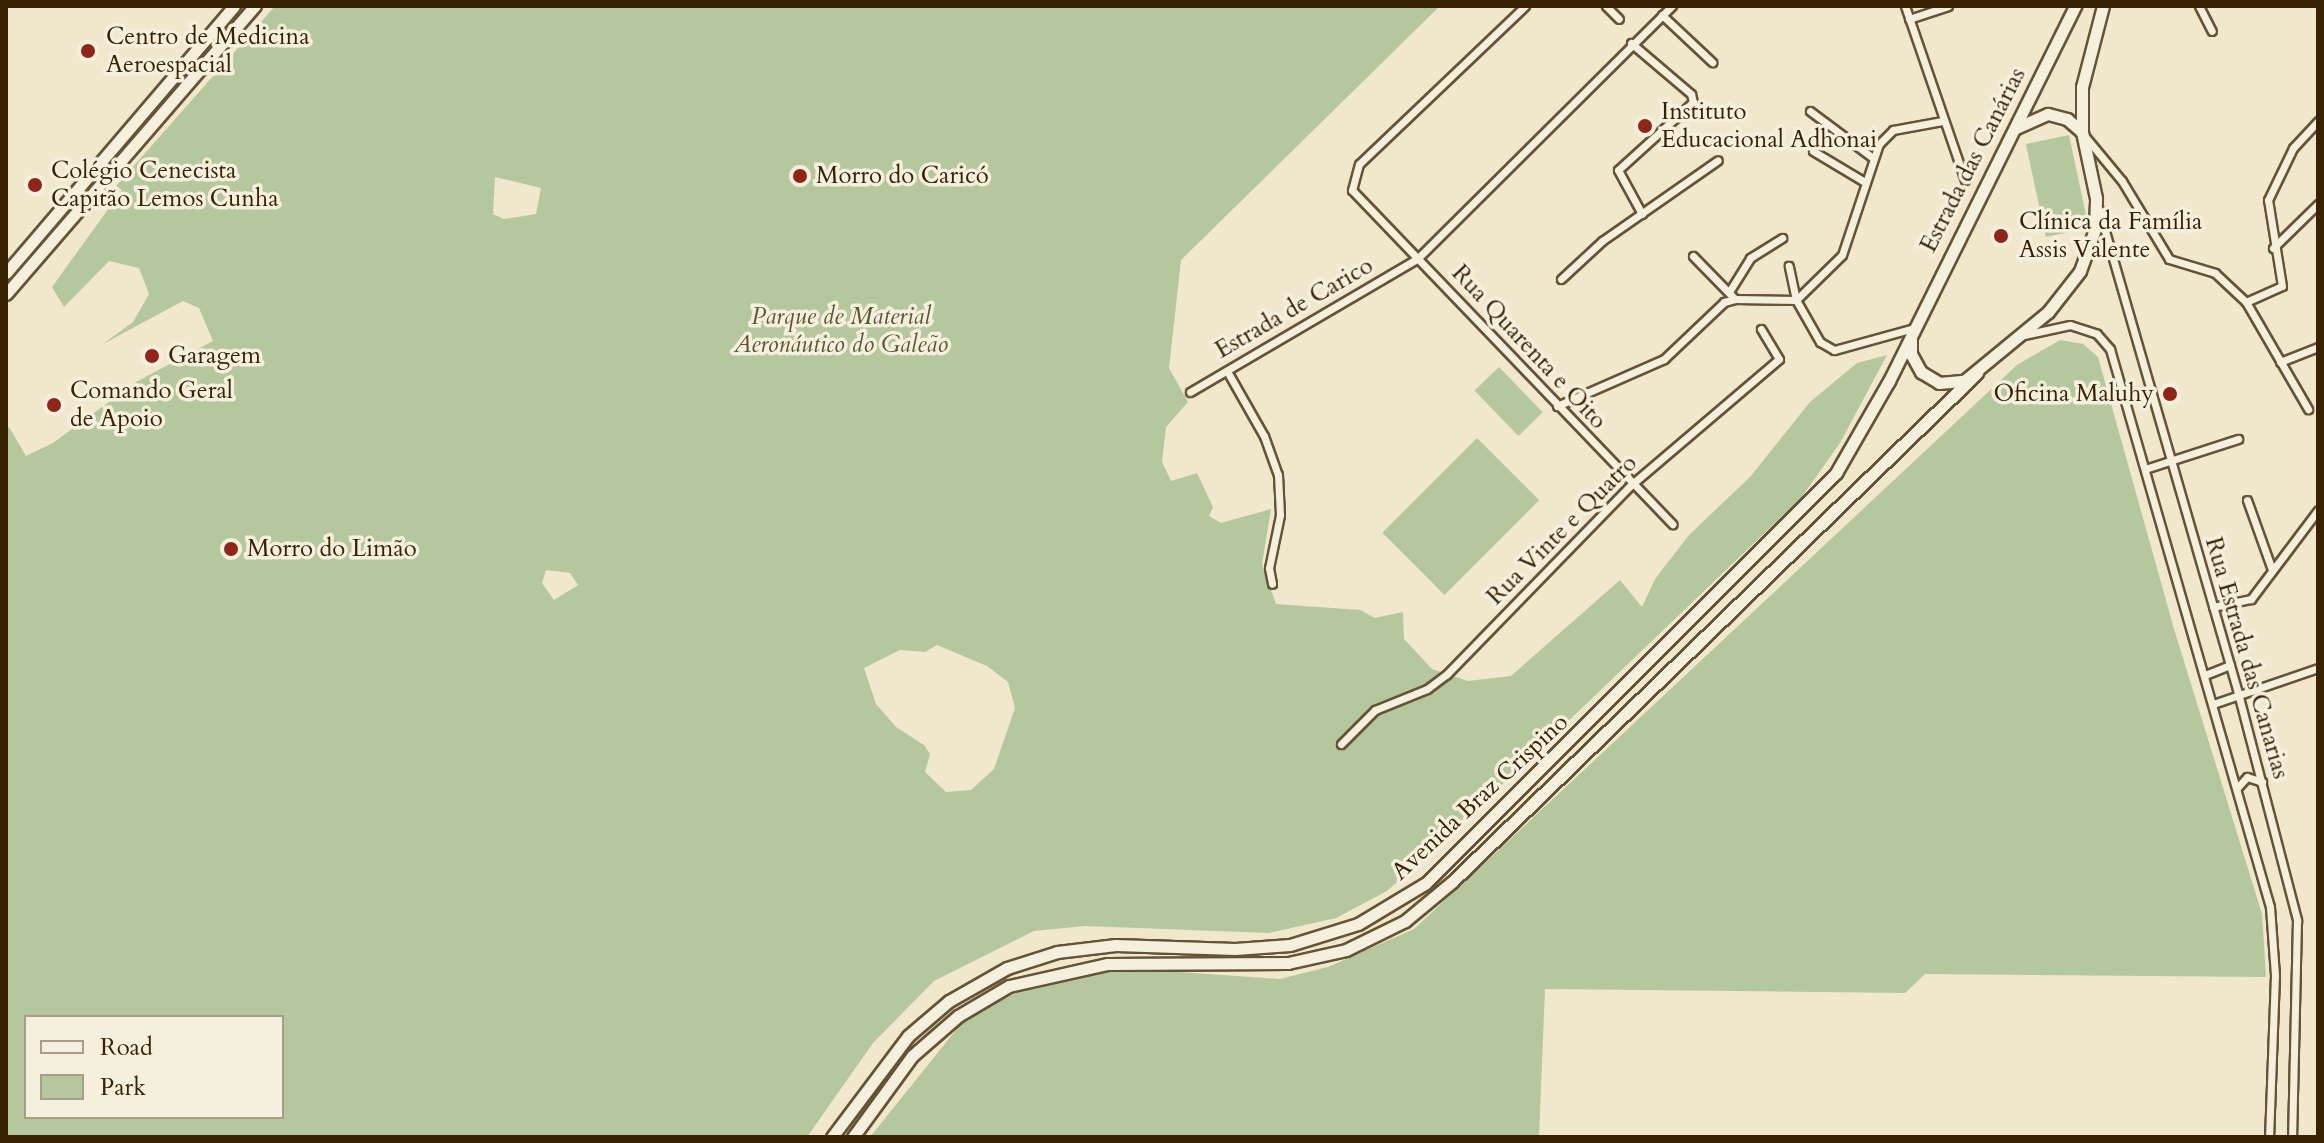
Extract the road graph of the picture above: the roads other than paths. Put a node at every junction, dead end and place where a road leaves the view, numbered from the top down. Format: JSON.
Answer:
{"nodes":[{"id":1,"x":234,"y":6,"type":"edge"},
{"id":2,"x":255,"y":6,"type":"edge"},
{"id":3,"x":1525,"y":6,"type":"edge"},
{"id":4,"x":1606,"y":6,"type":"edge"},
{"id":5,"x":1672,"y":6,"type":"edge"},
{"id":6,"x":1905,"y":6,"type":"edge"},
{"id":7,"x":1948,"y":6,"type":"edge"},
{"id":8,"x":2075,"y":6,"type":"edge"},
{"id":9,"x":2103,"y":6,"type":"edge"},
{"id":10,"x":2199,"y":6,"type":"edge"},
{"id":11,"x":1662,"y":15,"type":"junction"},
{"id":12,"x":1619,"y":19,"type":"dead end"},
{"id":13,"x":1909,"y":19,"type":"junction"},
{"id":14,"x":2212,"y":31,"type":"dead end"},
{"id":15,"x":1631,"y":43,"type":"junction"},
{"id":16,"x":1712,"y":62,"type":"dead end"},
{"id":17,"x":1810,"y":111,"type":"dead end"},
{"id":18,"x":1942,"y":121,"type":"junction"},
{"id":19,"x":2318,"y":121,"type":"edge"},
{"id":20,"x":2014,"y":130,"type":"junction"},
{"id":21,"x":2082,"y":132,"type":"junction"},
{"id":22,"x":1813,"y":151,"type":"dead end"},
{"id":23,"x":1873,"y":158,"type":"junction"},
{"id":24,"x":1718,"y":160,"type":"dead end"},
{"id":25,"x":1965,"y":180,"type":"dead end"},
{"id":26,"x":1863,"y":181,"type":"junction"},
{"id":27,"x":2096,"y":198,"type":"junction"},
{"id":28,"x":2318,"y":204,"type":"edge"},
{"id":29,"x":1642,"y":214,"type":"junction"},
{"id":30,"x":1782,"y":238,"type":"dead end"},
{"id":31,"x":2273,"y":248,"type":"junction"},
{"id":32,"x":1693,"y":256,"type":"dead end"},
{"id":33,"x":1418,"y":258,"type":"junction"},
{"id":34,"x":1789,"y":266,"type":"dead end"},
{"id":35,"x":6,"y":273,"type":"edge"},
{"id":36,"x":1561,"y":279,"type":"dead end"},
{"id":37,"x":1729,"y":292,"type":"junction"},
{"id":38,"x":6,"y":294,"type":"edge"},
{"id":39,"x":1735,"y":299,"type":"junction"},
{"id":40,"x":1796,"y":300,"type":"junction"},
{"id":41,"x":2246,"y":302,"type":"junction"},
{"id":42,"x":1761,"y":329,"type":"dead end"},
{"id":43,"x":1913,"y":331,"type":"junction"},
{"id":44,"x":2022,"y":336,"type":"junction"},
{"id":45,"x":2318,"y":347,"type":"edge"},
{"id":46,"x":2280,"y":362,"type":"junction"},
{"id":47,"x":1227,"y":371,"type":"junction"},
{"id":48,"x":1977,"y":373,"type":"junction"},
{"id":49,"x":1190,"y":392,"type":"dead end"},
{"id":50,"x":1557,"y":406,"type":"junction"},
{"id":51,"x":2308,"y":409,"type":"dead end"},
{"id":52,"x":2238,"y":439,"type":"dead end"},
{"id":53,"x":2171,"y":460,"type":"junction"},
{"id":54,"x":2145,"y":469,"type":"junction"},
{"id":55,"x":1631,"y":485,"type":"junction"},
{"id":56,"x":2247,"y":500,"type":"dead end"},
{"id":57,"x":2318,"y":510,"type":"edge"},
{"id":58,"x":1672,"y":524,"type":"dead end"},
{"id":59,"x":2272,"y":570,"type":"junction"},
{"id":60,"x":1272,"y":584,"type":"dead end"},
{"id":61,"x":2213,"y":607,"type":"junction"},
{"id":62,"x":2230,"y":665,"type":"junction"},
{"id":63,"x":2318,"y":668,"type":"edge"},
{"id":64,"x":2205,"y":675,"type":"junction"},
{"id":65,"x":2238,"y":693,"type":"junction"},
{"id":66,"x":2213,"y":704,"type":"junction"},
{"id":67,"x":1341,"y":744,"type":"dead end"},
{"id":68,"x":2262,"y":782,"type":"junction"},
{"id":69,"x":2237,"y":788,"type":"junction"},
{"id":70,"x":832,"y":1137,"type":"edge"},
{"id":71,"x":853,"y":1137,"type":"edge"},
{"id":72,"x":2269,"y":1137,"type":"edge"},
{"id":73,"x":2292,"y":1137,"type":"edge"}],
"edges":[{"from":1,"to":35,"type":"main road"},
{"from":2,"to":38,"type":"main road"},
{"from":3,"to":33,"type":"street","name":"Rua Quarenta e Oito"},
{"from":4,"to":12,"type":"street"},
{"from":5,"to":11,"type":"street","name":"Estrada de Carico"},
{"from":6,"to":13,"type":"street"},
{"from":7,"to":13,"type":"street"},
{"from":8,"to":20,"type":"main road","name":"Estrada das Canárias"},
{"from":9,"to":21,"type":"main road"},
{"from":10,"to":14,"type":"street"},
{"from":11,"to":15,"type":"street","name":"Estrada de Carico"},
{"from":11,"to":16,"type":"street"},
{"from":13,"to":18,"type":"street"},
{"from":15,"to":29,"type":"street"},
{"from":15,"to":33,"type":"street","name":"Estrada de Carico"},
{"from":17,"to":23,"type":"street"},
{"from":18,"to":23,"type":"street"},
{"from":18,"to":25,"type":"street"},
{"from":19,"to":31,"type":"street"},
{"from":20,"to":21,"type":"main road"},
{"from":20,"to":43,"type":"main road","name":"Estrada das Canárias"},
{"from":21,"to":27,"type":"main road"},
{"from":21,"to":41,"type":"street"},
{"from":22,"to":26,"type":"street"},
{"from":23,"to":26,"type":"street"},
{"from":24,"to":29,"type":"street"},
{"from":26,"to":40,"type":"street"},
{"from":27,"to":44,"type":"main road"},
{"from":27,"to":53,"type":"street","name":"Rua Estrada das Canarias"},
{"from":28,"to":31,"type":"street"},
{"from":29,"to":36,"type":"street"},
{"from":30,"to":37,"type":"street"},
{"from":31,"to":41,"type":"street"},
{"from":32,"to":37,"type":"street"},
{"from":33,"to":47,"type":"street","name":"Estrada de Carico"},
{"from":33,"to":50,"type":"street","name":"Rua Quarenta e Oito"},
{"from":34,"to":40,"type":"street"},
{"from":37,"to":39,"type":"street"},
{"from":39,"to":40,"type":"street"},
{"from":39,"to":50,"type":"street"},
{"from":40,"to":43,"type":"street"},
{"from":41,"to":46,"type":"street"},
{"from":42,"to":55,"type":"street","name":"Rua Vinte e Quatro"},
{"from":43,"to":48,"type":"main road"},
{"from":43,"to":70,"type":"main road","name":"Avenida Braz Crispino"},
{"from":44,"to":48,"type":"main road"},
{"from":44,"to":54,"type":"street","name":"Rua Estrada das Canarias"},
{"from":45,"to":46,"type":"street"},
{"from":46,"to":51,"type":"street"},
{"from":47,"to":49,"type":"street","name":"Estrada de Carico"},
{"from":47,"to":60,"type":"street"},
{"from":48,"to":71,"type":"main road","name":"Avenida Braz Crispino"},
{"from":50,"to":55,"type":"street","name":"Rua Quarenta e Oito"},
{"from":52,"to":53,"type":"street"},
{"from":53,"to":54,"type":"street"},
{"from":53,"to":61,"type":"street","name":"Rua Estrada das Canarias"},
{"from":54,"to":64,"type":"street","name":"Rua Estrada das Canarias"},
{"from":55,"to":58,"type":"street","name":"Rua Quarenta e Oito"},
{"from":55,"to":67,"type":"street","name":"Rua Vinte e Quatro"},
{"from":56,"to":59,"type":"street"},
{"from":57,"to":59,"type":"street"},
{"from":59,"to":61,"type":"street"},
{"from":61,"to":62,"type":"street","name":"Rua Estrada das Canarias"},
{"from":62,"to":64,"type":"street"},
{"from":62,"to":65,"type":"street","name":"Rua Estrada das Canarias"},
{"from":63,"to":65,"type":"street"},
{"from":64,"to":66,"type":"street","name":"Rua Estrada das Canarias"},
{"from":65,"to":66,"type":"street"},
{"from":65,"to":68,"type":"street","name":"Rua Estrada das Canarias"},
{"from":66,"to":69,"type":"street","name":"Rua Estrada das Canarias"},
{"from":68,"to":69,"type":"street"},
{"from":68,"to":73,"type":"street","name":"Rua Estrada das Canarias"},
{"from":69,"to":72,"type":"street","name":"Rua Estrada das Canarias"}]}
